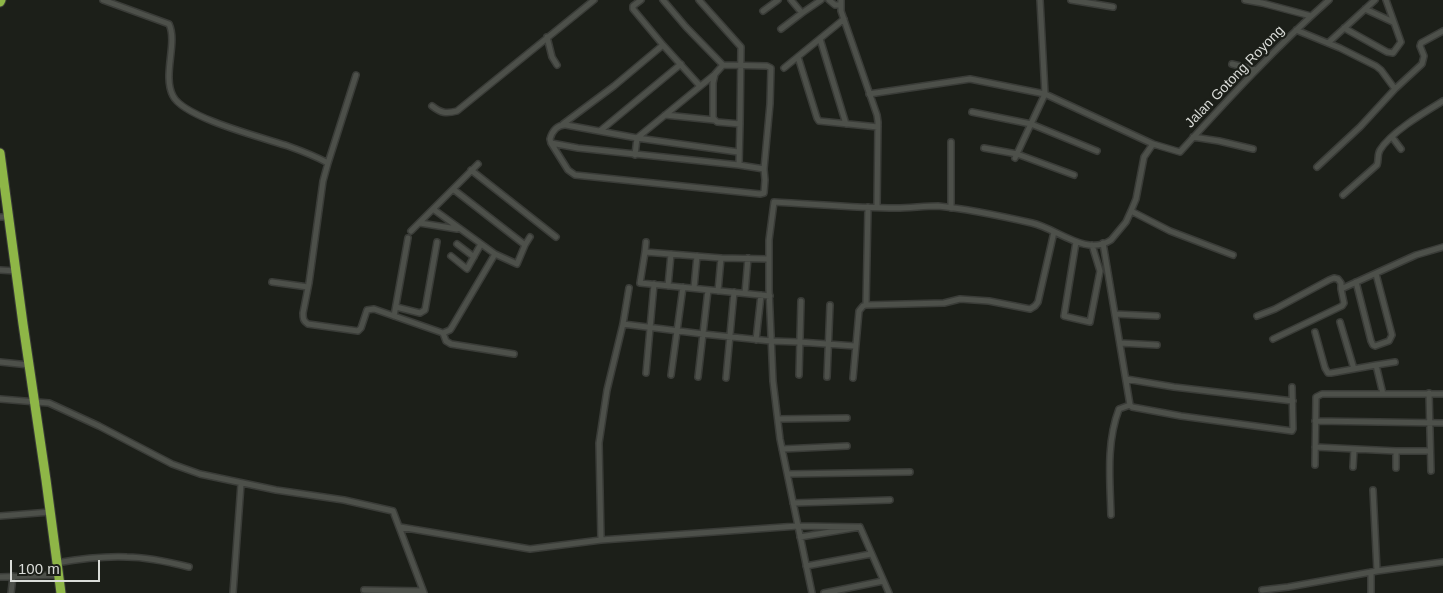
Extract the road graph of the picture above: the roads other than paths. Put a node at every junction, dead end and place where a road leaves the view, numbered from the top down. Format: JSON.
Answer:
{"nodes":[{"id":1,"x":103,"y":0,"type":"edge"},
{"id":2,"x":594,"y":0,"type":"edge"},
{"id":3,"x":641,"y":0,"type":"edge"},
{"id":4,"x":662,"y":0,"type":"edge"},
{"id":5,"x":700,"y":0,"type":"edge"},
{"id":6,"x":778,"y":0,"type":"edge"},
{"id":7,"x":791,"y":0,"type":"edge"},
{"id":8,"x":821,"y":0,"type":"edge"},
{"id":9,"x":829,"y":0,"type":"edge"},
{"id":10,"x":1040,"y":0,"type":"edge"},
{"id":11,"x":1071,"y":0,"type":"edge"},
{"id":12,"x":1245,"y":0,"type":"edge"},
{"id":13,"x":1330,"y":0,"type":"edge"},
{"id":14,"x":1375,"y":0,"type":"edge"},
{"id":15,"x":1386,"y":0,"type":"edge"},
{"id":16,"x":841,"y":2,"type":"edge"},
{"id":17,"x":1262,"y":2,"type":"edge"},
{"id":18,"x":1113,"y":7,"type":"dead end"},
{"id":19,"x":1365,"y":9,"type":"junction"},
{"id":20,"x":763,"y":11,"type":"dead end"},
{"id":21,"x":802,"y":14,"type":"junction"},
{"id":22,"x":1311,"y":16,"type":"junction"},
{"id":23,"x":844,"y":19,"type":"junction"},
{"id":24,"x":1393,"y":22,"type":"junction"},
{"id":25,"x":1344,"y":28,"type":"junction"},
{"id":26,"x":781,"y":29,"type":"dead end"},
{"id":27,"x":1296,"y":30,"type":"junction"},
{"id":28,"x":1443,"y":32,"type":"edge"},
{"id":29,"x":547,"y":37,"type":"junction"},
{"id":30,"x":820,"y":39,"type":"junction"},
{"id":31,"x":1328,"y":43,"type":"junction"},
{"id":32,"x":663,"y":45,"type":"junction"},
{"id":33,"x":798,"y":57,"type":"junction"},
{"id":34,"x":681,"y":64,"type":"junction"},
{"id":35,"x":1232,"y":64,"type":"dead end"},
{"id":36,"x":557,"y":65,"type":"dead end"},
{"id":37,"x":723,"y":65,"type":"junction"},
{"id":38,"x":741,"y":66,"type":"junction"},
{"id":39,"x":784,"y":68,"type":"dead end"},
{"id":40,"x":1256,"y":70,"type":"junction"},
{"id":41,"x":715,"y":74,"type":"junction"},
{"id":42,"x":356,"y":75,"type":"dead end"},
{"id":43,"x":700,"y":86,"type":"junction"},
{"id":44,"x":1395,"y":89,"type":"junction"},
{"id":45,"x":869,"y":94,"type":"junction"},
{"id":46,"x":1045,"y":94,"type":"junction"},
{"id":47,"x":1443,"y":101,"type":"edge"},
{"id":48,"x":432,"y":106,"type":"dead end"},
{"id":49,"x":972,"y":112,"type":"dead end"},
{"id":50,"x":665,"y":114,"type":"junction"},
{"id":51,"x":714,"y":120,"type":"junction"},
{"id":52,"x":740,"y":124,"type":"junction"},
{"id":53,"x":846,"y":124,"type":"junction"},
{"id":54,"x":1031,"y":124,"type":"junction"},
{"id":55,"x":563,"y":125,"type":"junction"},
{"id":56,"x":878,"y":127,"type":"junction"},
{"id":57,"x":600,"y":131,"type":"junction"},
{"id":58,"x":1392,"y":137,"type":"junction"},
{"id":59,"x":637,"y":138,"type":"junction"},
{"id":60,"x":1193,"y":138,"type":"junction"},
{"id":61,"x":951,"y":142,"type":"dead end"},
{"id":62,"x":551,"y":143,"type":"junction"},
{"id":63,"x":1153,"y":144,"type":"junction"},
{"id":64,"x":984,"y":148,"type":"dead end"},
{"id":65,"x":1253,"y":148,"type":"dead end"},
{"id":66,"x":1401,"y":149,"type":"dead end"},
{"id":67,"x":1097,"y":151,"type":"dead end"},
{"id":68,"x":738,"y":152,"type":"junction"},
{"id":69,"x":0,"y":153,"type":"edge"},
{"id":70,"x":635,"y":155,"type":"junction"},
{"id":71,"x":1016,"y":156,"type":"junction"},
{"id":72,"x":328,"y":162,"type":"junction"},
{"id":73,"x":478,"y":164,"type":"dead end"},
{"id":74,"x":739,"y":165,"type":"junction"},
{"id":75,"x":1318,"y":167,"type":"dead end"},
{"id":76,"x":764,"y":169,"type":"junction"},
{"id":77,"x":471,"y":170,"type":"junction"},
{"id":78,"x":1074,"y":175,"type":"dead end"},
{"id":79,"x":453,"y":189,"type":"junction"},
{"id":80,"x":1343,"y":194,"type":"dead end"},
{"id":81,"x":3,"y":204,"type":"edge"},
{"id":82,"x":868,"y":207,"type":"junction"},
{"id":83,"x":877,"y":208,"type":"junction"},
{"id":84,"x":951,"y":208,"type":"junction"},
{"id":85,"x":433,"y":209,"type":"junction"},
{"id":86,"x":1131,"y":212,"type":"junction"},
{"id":87,"x":4,"y":217,"type":"edge"},
{"id":88,"x":420,"y":222,"type":"junction"},
{"id":89,"x":460,"y":229,"type":"junction"},
{"id":90,"x":411,"y":231,"type":"dead end"},
{"id":91,"x":1054,"y":232,"type":"junction"},
{"id":92,"x":530,"y":237,"type":"dead end"},
{"id":93,"x":556,"y":237,"type":"dead end"},
{"id":94,"x":408,"y":238,"type":"dead end"},
{"id":95,"x":437,"y":242,"type":"dead end"},
{"id":96,"x":646,"y":242,"type":"dead end"},
{"id":97,"x":1076,"y":242,"type":"junction"},
{"id":98,"x":1104,"y":243,"type":"junction"},
{"id":99,"x":456,"y":244,"type":"dead end"},
{"id":100,"x":481,"y":244,"type":"junction"},
{"id":101,"x":525,"y":245,"type":"junction"},
{"id":102,"x":1092,"y":245,"type":"junction"},
{"id":103,"x":1443,"y":247,"type":"edge"},
{"id":104,"x":645,"y":252,"type":"junction"},
{"id":105,"x":495,"y":254,"type":"junction"},
{"id":106,"x":671,"y":254,"type":"junction"},
{"id":107,"x":451,"y":256,"type":"dead end"},
{"id":108,"x":697,"y":256,"type":"junction"},
{"id":109,"x":1233,"y":256,"type":"dead end"},
{"id":110,"x":474,"y":257,"type":"junction"},
{"id":111,"x":722,"y":258,"type":"junction"},
{"id":112,"x":748,"y":258,"type":"junction"},
{"id":113,"x":769,"y":259,"type":"junction"},
{"id":114,"x":0,"y":270,"type":"edge"},
{"id":115,"x":16,"y":271,"type":"junction"},
{"id":116,"x":1376,"y":274,"type":"junction"},
{"id":117,"x":272,"y":282,"type":"dead end"},
{"id":118,"x":1356,"y":282,"type":"junction"},
{"id":119,"x":654,"y":284,"type":"junction"},
{"id":120,"x":668,"y":286,"type":"junction"},
{"id":121,"x":683,"y":287,"type":"junction"},
{"id":122,"x":308,"y":288,"type":"junction"},
{"id":123,"x":629,"y":288,"type":"dead end"},
{"id":124,"x":694,"y":288,"type":"junction"},
{"id":125,"x":1341,"y":289,"type":"junction"},
{"id":126,"x":708,"y":290,"type":"junction"},
{"id":127,"x":718,"y":290,"type":"junction"},
{"id":128,"x":734,"y":292,"type":"junction"},
{"id":129,"x":745,"y":293,"type":"junction"},
{"id":130,"x":761,"y":295,"type":"junction"},
{"id":131,"x":770,"y":296,"type":"junction"},
{"id":132,"x":801,"y":301,"type":"dead end"},
{"id":133,"x":830,"y":305,"type":"dead end"},
{"id":134,"x":866,"y":306,"type":"junction"},
{"id":135,"x":396,"y":307,"type":"junction"},
{"id":136,"x":1115,"y":314,"type":"junction"},
{"id":137,"x":394,"y":316,"type":"junction"},
{"id":138,"x":1157,"y":316,"type":"dead end"},
{"id":139,"x":1257,"y":316,"type":"dead end"},
{"id":140,"x":1340,"y":322,"type":"dead end"},
{"id":141,"x":623,"y":324,"type":"junction"},
{"id":142,"x":651,"y":327,"type":"junction"},
{"id":143,"x":677,"y":330,"type":"junction"},
{"id":144,"x":443,"y":332,"type":"junction"},
{"id":145,"x":1315,"y":332,"type":"dead end"},
{"id":146,"x":702,"y":334,"type":"junction"},
{"id":147,"x":731,"y":337,"type":"junction"},
{"id":148,"x":1272,"y":339,"type":"dead end"},
{"id":149,"x":756,"y":340,"type":"junction"},
{"id":150,"x":771,"y":341,"type":"junction"},
{"id":151,"x":799,"y":342,"type":"junction"},
{"id":152,"x":1120,"y":343,"type":"junction"},
{"id":153,"x":828,"y":344,"type":"junction"},
{"id":154,"x":1157,"y":345,"type":"dead end"},
{"id":155,"x":856,"y":346,"type":"junction"},
{"id":156,"x":514,"y":354,"type":"dead end"},
{"id":157,"x":0,"y":362,"type":"edge"},
{"id":158,"x":1395,"y":362,"type":"dead end"},
{"id":159,"x":29,"y":365,"type":"junction"},
{"id":160,"x":1376,"y":365,"type":"junction"},
{"id":161,"x":1354,"y":369,"type":"junction"},
{"id":162,"x":646,"y":373,"type":"dead end"},
{"id":163,"x":671,"y":375,"type":"dead end"},
{"id":164,"x":800,"y":375,"type":"dead end"},
{"id":165,"x":698,"y":377,"type":"dead end"},
{"id":166,"x":827,"y":377,"type":"dead end"},
{"id":167,"x":726,"y":378,"type":"dead end"},
{"id":168,"x":853,"y":378,"type":"dead end"},
{"id":169,"x":1126,"y":379,"type":"junction"},
{"id":170,"x":1292,"y":387,"type":"dead end"},
{"id":171,"x":1430,"y":393,"type":"junction"},
{"id":172,"x":1383,"y":394,"type":"junction"},
{"id":173,"x":1443,"y":394,"type":"edge"},
{"id":174,"x":0,"y":399,"type":"edge"},
{"id":175,"x":1293,"y":401,"type":"junction"},
{"id":176,"x":35,"y":402,"type":"junction"},
{"id":177,"x":1130,"y":405,"type":"junction"},
{"id":178,"x":847,"y":418,"type":"dead end"},
{"id":179,"x":778,"y":419,"type":"junction"},
{"id":180,"x":1315,"y":421,"type":"junction"},
{"id":181,"x":1430,"y":423,"type":"junction"},
{"id":182,"x":1443,"y":423,"type":"edge"},
{"id":183,"x":847,"y":446,"type":"dead end"},
{"id":184,"x":1315,"y":447,"type":"junction"},
{"id":185,"x":782,"y":449,"type":"junction"},
{"id":186,"x":1354,"y":449,"type":"junction"},
{"id":187,"x":1396,"y":451,"type":"junction"},
{"id":188,"x":1430,"y":451,"type":"junction"},
{"id":189,"x":1315,"y":464,"type":"dead end"},
{"id":190,"x":1353,"y":467,"type":"dead end"},
{"id":191,"x":1396,"y":468,"type":"dead end"},
{"id":192,"x":1431,"y":470,"type":"dead end"},
{"id":193,"x":910,"y":472,"type":"dead end"},
{"id":194,"x":788,"y":474,"type":"junction"},
{"id":195,"x":241,"y":484,"type":"junction"},
{"id":196,"x":1373,"y":490,"type":"dead end"},
{"id":197,"x":890,"y":500,"type":"dead end"},
{"id":198,"x":793,"y":503,"type":"junction"},
{"id":199,"x":50,"y":512,"type":"junction"},
{"id":200,"x":1111,"y":515,"type":"dead end"},
{"id":201,"x":0,"y":516,"type":"edge"},
{"id":202,"x":798,"y":526,"type":"junction"},
{"id":203,"x":400,"y":527,"type":"junction"},
{"id":204,"x":860,"y":527,"type":"junction"},
{"id":205,"x":800,"y":538,"type":"junction"},
{"id":206,"x":601,"y":540,"type":"junction"},
{"id":207,"x":871,"y":554,"type":"junction"},
{"id":208,"x":1443,"y":562,"type":"edge"},
{"id":209,"x":56,"y":563,"type":"junction"},
{"id":210,"x":806,"y":566,"type":"junction"},
{"id":211,"x":189,"y":567,"type":"dead end"},
{"id":212,"x":1374,"y":572,"type":"junction"},
{"id":213,"x":58,"y":575,"type":"junction"},
{"id":214,"x":13,"y":576,"type":"junction"},
{"id":215,"x":0,"y":577,"type":"edge"},
{"id":216,"x":883,"y":581,"type":"junction"},
{"id":217,"x":364,"y":590,"type":"dead end"},
{"id":218,"x":1262,"y":590,"type":"dead end"},
{"id":219,"x":424,"y":592,"type":"edge"},
{"id":220,"x":11,"y":593,"type":"edge"},
{"id":221,"x":60,"y":593,"type":"edge"},
{"id":222,"x":234,"y":593,"type":"edge"},
{"id":223,"x":812,"y":593,"type":"edge"},
{"id":224,"x":824,"y":593,"type":"edge"},
{"id":225,"x":889,"y":593,"type":"edge"},
{"id":226,"x":1372,"y":593,"type":"edge"}],
"edges":[{"from":1,"to":72,"type":"street"},
{"from":2,"to":29,"type":"street"},
{"from":3,"to":32,"type":"street"},
{"from":4,"to":37,"type":"street"},
{"from":5,"to":38,"type":"street"},
{"from":6,"to":20,"type":"street"},
{"from":7,"to":21,"type":"street"},
{"from":8,"to":21,"type":"street"},
{"from":9,"to":16,"type":"street"},
{"from":10,"to":46,"type":"street"},
{"from":11,"to":18,"type":"street"},
{"from":12,"to":17,"type":"street"},
{"from":13,"to":22,"type":"street","name":"Jalan Gotong Royong"},
{"from":14,"to":19,"type":"street"},
{"from":15,"to":24,"type":"street"},
{"from":16,"to":23,"type":"street"},
{"from":17,"to":22,"type":"street"},
{"from":19,"to":24,"type":"street"},
{"from":19,"to":25,"type":"street"},
{"from":21,"to":26,"type":"street"},
{"from":22,"to":27,"type":"street","name":"Jalan Gotong Royong"},
{"from":23,"to":30,"type":"street"},
{"from":23,"to":45,"type":"street"},
{"from":24,"to":25,"type":"street"},
{"from":25,"to":31,"type":"street"},
{"from":27,"to":31,"type":"street"},
{"from":27,"to":40,"type":"street","name":"Jalan Gotong Royong"},
{"from":28,"to":44,"type":"street"},
{"from":29,"to":36,"type":"street"},
{"from":29,"to":48,"type":"street"},
{"from":30,"to":33,"type":"street"},
{"from":30,"to":53,"type":"street"},
{"from":31,"to":44,"type":"street"},
{"from":32,"to":34,"type":"street"},
{"from":32,"to":55,"type":"street"},
{"from":33,"to":39,"type":"street"},
{"from":33,"to":53,"type":"street"},
{"from":34,"to":43,"type":"street"},
{"from":34,"to":57,"type":"street"},
{"from":35,"to":40,"type":"street"},
{"from":37,"to":38,"type":"street"},
{"from":37,"to":41,"type":"street"},
{"from":38,"to":52,"type":"street"},
{"from":38,"to":76,"type":"street"},
{"from":40,"to":60,"type":"street","name":"Jalan Gotong Royong"},
{"from":41,"to":43,"type":"street"},
{"from":41,"to":51,"type":"street"},
{"from":42,"to":72,"type":"street"},
{"from":43,"to":50,"type":"street"},
{"from":44,"to":75,"type":"street"},
{"from":45,"to":46,"type":"street"},
{"from":45,"to":56,"type":"street"},
{"from":46,"to":54,"type":"street"},
{"from":46,"to":63,"type":"street"},
{"from":47,"to":58,"type":"street"},
{"from":49,"to":54,"type":"street"},
{"from":50,"to":51,"type":"street"},
{"from":50,"to":59,"type":"street"},
{"from":51,"to":52,"type":"street"},
{"from":52,"to":68,"type":"street"},
{"from":53,"to":56,"type":"street"},
{"from":54,"to":67,"type":"street"},
{"from":54,"to":71,"type":"street"},
{"from":55,"to":57,"type":"street"},
{"from":55,"to":62,"type":"street"},
{"from":56,"to":83,"type":"street"},
{"from":57,"to":59,"type":"street"},
{"from":58,"to":66,"type":"street"},
{"from":58,"to":80,"type":"street"},
{"from":59,"to":68,"type":"street"},
{"from":59,"to":70,"type":"street"},
{"from":60,"to":63,"type":"street","name":"Jalan Gotong Royong"},
{"from":60,"to":65,"type":"street"},
{"from":61,"to":84,"type":"street"},
{"from":62,"to":70,"type":"street"},
{"from":62,"to":76,"type":"street"},
{"from":63,"to":86,"type":"street"},
{"from":64,"to":71,"type":"street"},
{"from":68,"to":74,"type":"street"},
{"from":69,"to":81,"type":"highway"},
{"from":70,"to":74,"type":"street"},
{"from":71,"to":78,"type":"street"},
{"from":72,"to":122,"type":"street"},
{"from":73,"to":77,"type":"street"},
{"from":74,"to":76,"type":"street"},
{"from":77,"to":79,"type":"street"},
{"from":77,"to":93,"type":"street"},
{"from":79,"to":85,"type":"street"},
{"from":79,"to":101,"type":"street"},
{"from":81,"to":87,"type":"highway"},
{"from":82,"to":83,"type":"street"},
{"from":82,"to":113,"type":"street"},
{"from":82,"to":134,"type":"street"},
{"from":83,"to":84,"type":"street"},
{"from":84,"to":91,"type":"street"},
{"from":85,"to":88,"type":"street"},
{"from":85,"to":89,"type":"street"},
{"from":86,"to":98,"type":"street"},
{"from":86,"to":109,"type":"street"},
{"from":87,"to":115,"type":"highway"},
{"from":88,"to":89,"type":"street"},
{"from":88,"to":90,"type":"street"},
{"from":89,"to":100,"type":"street"},
{"from":91,"to":97,"type":"street"},
{"from":91,"to":134,"type":"street"},
{"from":92,"to":101,"type":"street"},
{"from":94,"to":135,"type":"street"},
{"from":95,"to":135,"type":"street"},
{"from":96,"to":104,"type":"street"},
{"from":97,"to":102,"type":"street"},
{"from":97,"to":102,"type":"street"},
{"from":98,"to":102,"type":"street"},
{"from":98,"to":136,"type":"street"},
{"from":99,"to":110,"type":"street"},
{"from":100,"to":105,"type":"street"},
{"from":100,"to":110,"type":"street"},
{"from":101,"to":105,"type":"street"},
{"from":103,"to":116,"type":"street"},
{"from":104,"to":106,"type":"street"},
{"from":104,"to":119,"type":"street"},
{"from":105,"to":144,"type":"street"},
{"from":106,"to":108,"type":"street"},
{"from":106,"to":120,"type":"street"},
{"from":107,"to":110,"type":"street"},
{"from":108,"to":111,"type":"street"},
{"from":108,"to":124,"type":"street"},
{"from":111,"to":112,"type":"street"},
{"from":111,"to":127,"type":"street"},
{"from":112,"to":113,"type":"street"},
{"from":112,"to":129,"type":"street"},
{"from":113,"to":131,"type":"street"},
{"from":114,"to":115,"type":"street"},
{"from":115,"to":159,"type":"highway"},
{"from":116,"to":118,"type":"street"},
{"from":116,"to":118,"type":"street"},
{"from":117,"to":122,"type":"street"},
{"from":118,"to":125,"type":"street"},
{"from":119,"to":120,"type":"street"},
{"from":119,"to":142,"type":"street"},
{"from":120,"to":121,"type":"street"},
{"from":121,"to":124,"type":"street"},
{"from":121,"to":143,"type":"street"},
{"from":122,"to":137,"type":"street"},
{"from":123,"to":141,"type":"street"},
{"from":124,"to":126,"type":"street"},
{"from":125,"to":139,"type":"street"},
{"from":125,"to":148,"type":"street"},
{"from":126,"to":127,"type":"street"},
{"from":126,"to":146,"type":"street"},
{"from":127,"to":128,"type":"street"},
{"from":128,"to":129,"type":"street"},
{"from":128,"to":147,"type":"street"},
{"from":129,"to":130,"type":"street"},
{"from":130,"to":131,"type":"street"},
{"from":130,"to":149,"type":"street"},
{"from":131,"to":150,"type":"street"},
{"from":132,"to":151,"type":"street"},
{"from":133,"to":153,"type":"street"},
{"from":134,"to":155,"type":"street"},
{"from":135,"to":137,"type":"street"},
{"from":136,"to":138,"type":"street"},
{"from":136,"to":152,"type":"street"},
{"from":137,"to":144,"type":"street"},
{"from":140,"to":161,"type":"street"},
{"from":141,"to":142,"type":"street"},
{"from":141,"to":206,"type":"street"},
{"from":142,"to":143,"type":"street"},
{"from":142,"to":162,"type":"street"},
{"from":143,"to":146,"type":"street"},
{"from":143,"to":163,"type":"street"},
{"from":144,"to":156,"type":"street"},
{"from":145,"to":161,"type":"street"},
{"from":146,"to":147,"type":"street"},
{"from":146,"to":165,"type":"street"},
{"from":147,"to":149,"type":"street"},
{"from":147,"to":167,"type":"street"},
{"from":149,"to":150,"type":"street"},
{"from":150,"to":151,"type":"street"},
{"from":150,"to":179,"type":"street"},
{"from":151,"to":153,"type":"street"},
{"from":151,"to":164,"type":"street"},
{"from":152,"to":154,"type":"street"},
{"from":152,"to":169,"type":"street"},
{"from":153,"to":155,"type":"street"},
{"from":153,"to":166,"type":"street"},
{"from":155,"to":168,"type":"street"},
{"from":157,"to":159,"type":"street"},
{"from":158,"to":160,"type":"street"},
{"from":159,"to":176,"type":"highway"},
{"from":160,"to":161,"type":"street"},
{"from":160,"to":172,"type":"street"},
{"from":169,"to":175,"type":"street"},
{"from":169,"to":177,"type":"street"},
{"from":170,"to":175,"type":"street"},
{"from":171,"to":172,"type":"street"},
{"from":171,"to":173,"type":"street"},
{"from":171,"to":181,"type":"street"},
{"from":172,"to":180,"type":"street"},
{"from":174,"to":176,"type":"street"},
{"from":175,"to":177,"type":"street"},
{"from":176,"to":195,"type":"street"},
{"from":176,"to":199,"type":"highway"},
{"from":177,"to":200,"type":"street"},
{"from":178,"to":179,"type":"street"},
{"from":179,"to":185,"type":"street"},
{"from":180,"to":181,"type":"street"},
{"from":180,"to":184,"type":"street"},
{"from":181,"to":182,"type":"street"},
{"from":181,"to":188,"type":"street"},
{"from":183,"to":185,"type":"street"},
{"from":184,"to":186,"type":"street"},
{"from":184,"to":189,"type":"street"},
{"from":185,"to":194,"type":"street"},
{"from":186,"to":187,"type":"street"},
{"from":186,"to":190,"type":"street"},
{"from":187,"to":188,"type":"street"},
{"from":187,"to":191,"type":"street"},
{"from":188,"to":192,"type":"street"},
{"from":193,"to":194,"type":"street"},
{"from":194,"to":198,"type":"street"},
{"from":195,"to":203,"type":"street"},
{"from":195,"to":222,"type":"street"},
{"from":196,"to":212,"type":"street"},
{"from":197,"to":198,"type":"street"},
{"from":198,"to":202,"type":"street"},
{"from":199,"to":201,"type":"street"},
{"from":199,"to":209,"type":"highway"},
{"from":202,"to":204,"type":"street"},
{"from":202,"to":205,"type":"street"},
{"from":202,"to":206,"type":"street"},
{"from":203,"to":206,"type":"street"},
{"from":203,"to":219,"type":"street"},
{"from":204,"to":205,"type":"street"},
{"from":204,"to":207,"type":"street"},
{"from":205,"to":210,"type":"street"},
{"from":207,"to":210,"type":"street"},
{"from":207,"to":216,"type":"street"},
{"from":208,"to":212,"type":"street"},
{"from":209,"to":211,"type":"street"},
{"from":209,"to":213,"type":"highway"},
{"from":210,"to":223,"type":"street"},
{"from":212,"to":218,"type":"street"},
{"from":212,"to":226,"type":"street"},
{"from":213,"to":214,"type":"street"},
{"from":213,"to":221,"type":"highway"},
{"from":214,"to":215,"type":"street"},
{"from":214,"to":220,"type":"street"},
{"from":216,"to":224,"type":"street"},
{"from":216,"to":225,"type":"street"},
{"from":217,"to":219,"type":"street"}]}
